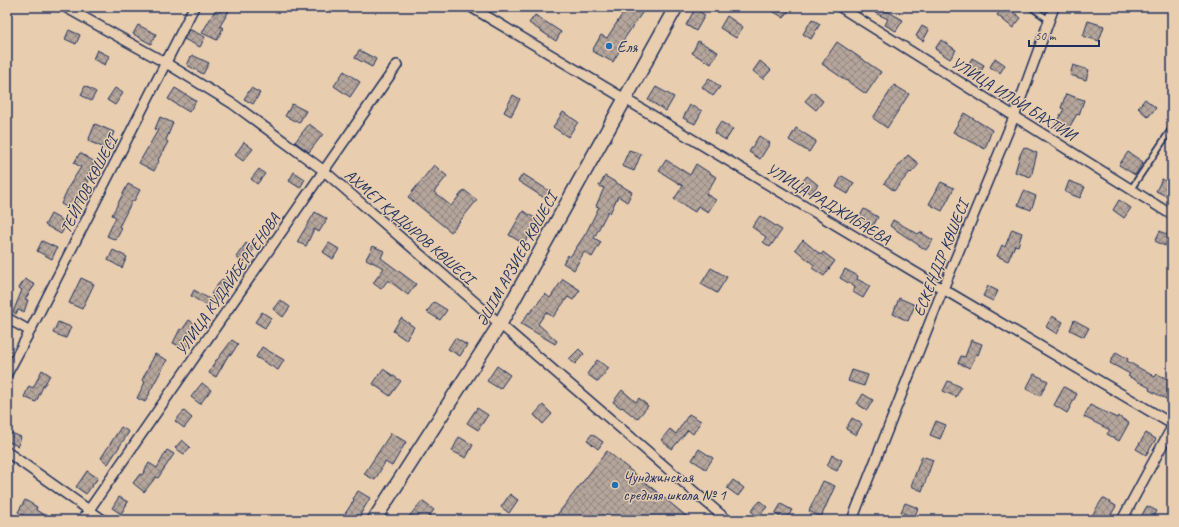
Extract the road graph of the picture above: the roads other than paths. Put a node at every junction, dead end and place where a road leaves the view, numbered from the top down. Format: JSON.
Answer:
{"nodes":[{"id":1,"x":65,"y":7,"type":"edge"},
{"id":2,"x":194,"y":7,"type":"edge"},
{"id":3,"x":471,"y":7,"type":"edge"},
{"id":4,"x":676,"y":7,"type":"edge"},
{"id":5,"x":840,"y":7,"type":"edge"},
{"id":6,"x":1031,"y":7,"type":"edge"},
{"id":7,"x":1054,"y":7,"type":"edge"},
{"id":8,"x":1049,"y":20,"type":"junction"},
{"id":9,"x":166,"y":63,"type":"junction"},
{"id":10,"x":397,"y":65,"type":"dead end"},
{"id":11,"x":624,"y":99,"type":"junction"},
{"id":12,"x":1014,"y":117,"type":"junction"},
{"id":13,"x":1172,"y":128,"type":"edge"},
{"id":14,"x":323,"y":170,"type":"junction"},
{"id":15,"x":1131,"y":190,"type":"junction"},
{"id":16,"x":1172,"y":215,"type":"edge"},
{"id":17,"x":943,"y":289,"type":"junction"},
{"id":18,"x":7,"y":318,"type":"edge"},
{"id":19,"x":500,"y":324,"type":"junction"},
{"id":20,"x":30,"y":331,"type":"junction"},
{"id":21,"x":7,"y":374,"type":"edge"},
{"id":22,"x":1172,"y":425,"type":"edge"},
{"id":23,"x":7,"y":452,"type":"edge"},
{"id":24,"x":89,"y":509,"type":"junction"},
{"id":25,"x":82,"y":520,"type":"edge"},
{"id":26,"x":103,"y":520,"type":"edge"},
{"id":27,"x":374,"y":520,"type":"edge"},
{"id":28,"x":727,"y":520,"type":"edge"},
{"id":29,"x":852,"y":520,"type":"edge"},
{"id":30,"x":1122,"y":520,"type":"edge"}],
"edges":[{"from":1,"to":9,"type":"street","name":"АХМЕТ ҚАДЫРОВ КӨШЕСІ"},
{"from":2,"to":9,"type":"street","name":"ТЕЙПОВ КӨШЕСІ"},
{"from":3,"to":11,"type":"street","name":"УЛИЦА РАДЖИБАЕВА"},
{"from":4,"to":11,"type":"street","name":"ӘШІМ АРЗИЕВ КӨШЕСІ"},
{"from":5,"to":12,"type":"street","name":"УЛИЦА ИЛЬИ БАХТИИ"},
{"from":6,"to":8,"type":"lane"},
{"from":7,"to":8,"type":"street","name":"ЕСКЕНДІР КӨШЕСІ"},
{"from":8,"to":12,"type":"street","name":"ЕСКЕНДІР КӨШЕСІ"},
{"from":9,"to":14,"type":"street","name":"АХМЕТ ҚАДЫРОВ КӨШЕСІ"},
{"from":9,"to":20,"type":"street","name":"ТЕЙПОВ КӨШЕСІ"},
{"from":10,"to":14,"type":"street","name":"УЛИЦА КУДАЙБЕРГЕНОВА"},
{"from":11,"to":17,"type":"street","name":"УЛИЦА РАДЖИБАЕВА"},
{"from":11,"to":19,"type":"street","name":"ӘШІМ АРЗИЕВ КӨШЕСІ"},
{"from":12,"to":15,"type":"street","name":"УЛИЦА ИЛЬИ БАХТИИ"},
{"from":12,"to":17,"type":"street","name":"ЕСКЕНДІР КӨШЕСІ"},
{"from":13,"to":15,"type":"lane"},
{"from":14,"to":19,"type":"street","name":"АХМЕТ ҚАДЫРОВ КӨШЕСІ"},
{"from":14,"to":24,"type":"street","name":"УЛИЦА КУДАЙБЕРГЕНОВА"},
{"from":15,"to":16,"type":"street","name":"УЛИЦА ИЛЬИ БАХТИИ"},
{"from":17,"to":22,"type":"street","name":"УЛИЦА РАДЖИБАЕВА"},
{"from":17,"to":29,"type":"street","name":"ЕСКЕНДІР КӨШЕСІ"},
{"from":18,"to":20,"type":"street"},
{"from":19,"to":27,"type":"street","name":"ӘШІМ АРЗИЕВ КӨШЕСІ"},
{"from":19,"to":28,"type":"street","name":"АХМЕТ ҚАДЫРОВ КӨШЕСІ"},
{"from":20,"to":21,"type":"street","name":"ТЕЙПОВ КӨШЕСІ"},
{"from":22,"to":30,"type":"street"},
{"from":23,"to":24,"type":"street"},
{"from":24,"to":25,"type":"street","name":"УЛИЦА КУДАЙБЕРГЕНОВА"},
{"from":24,"to":26,"type":"street"}]}
